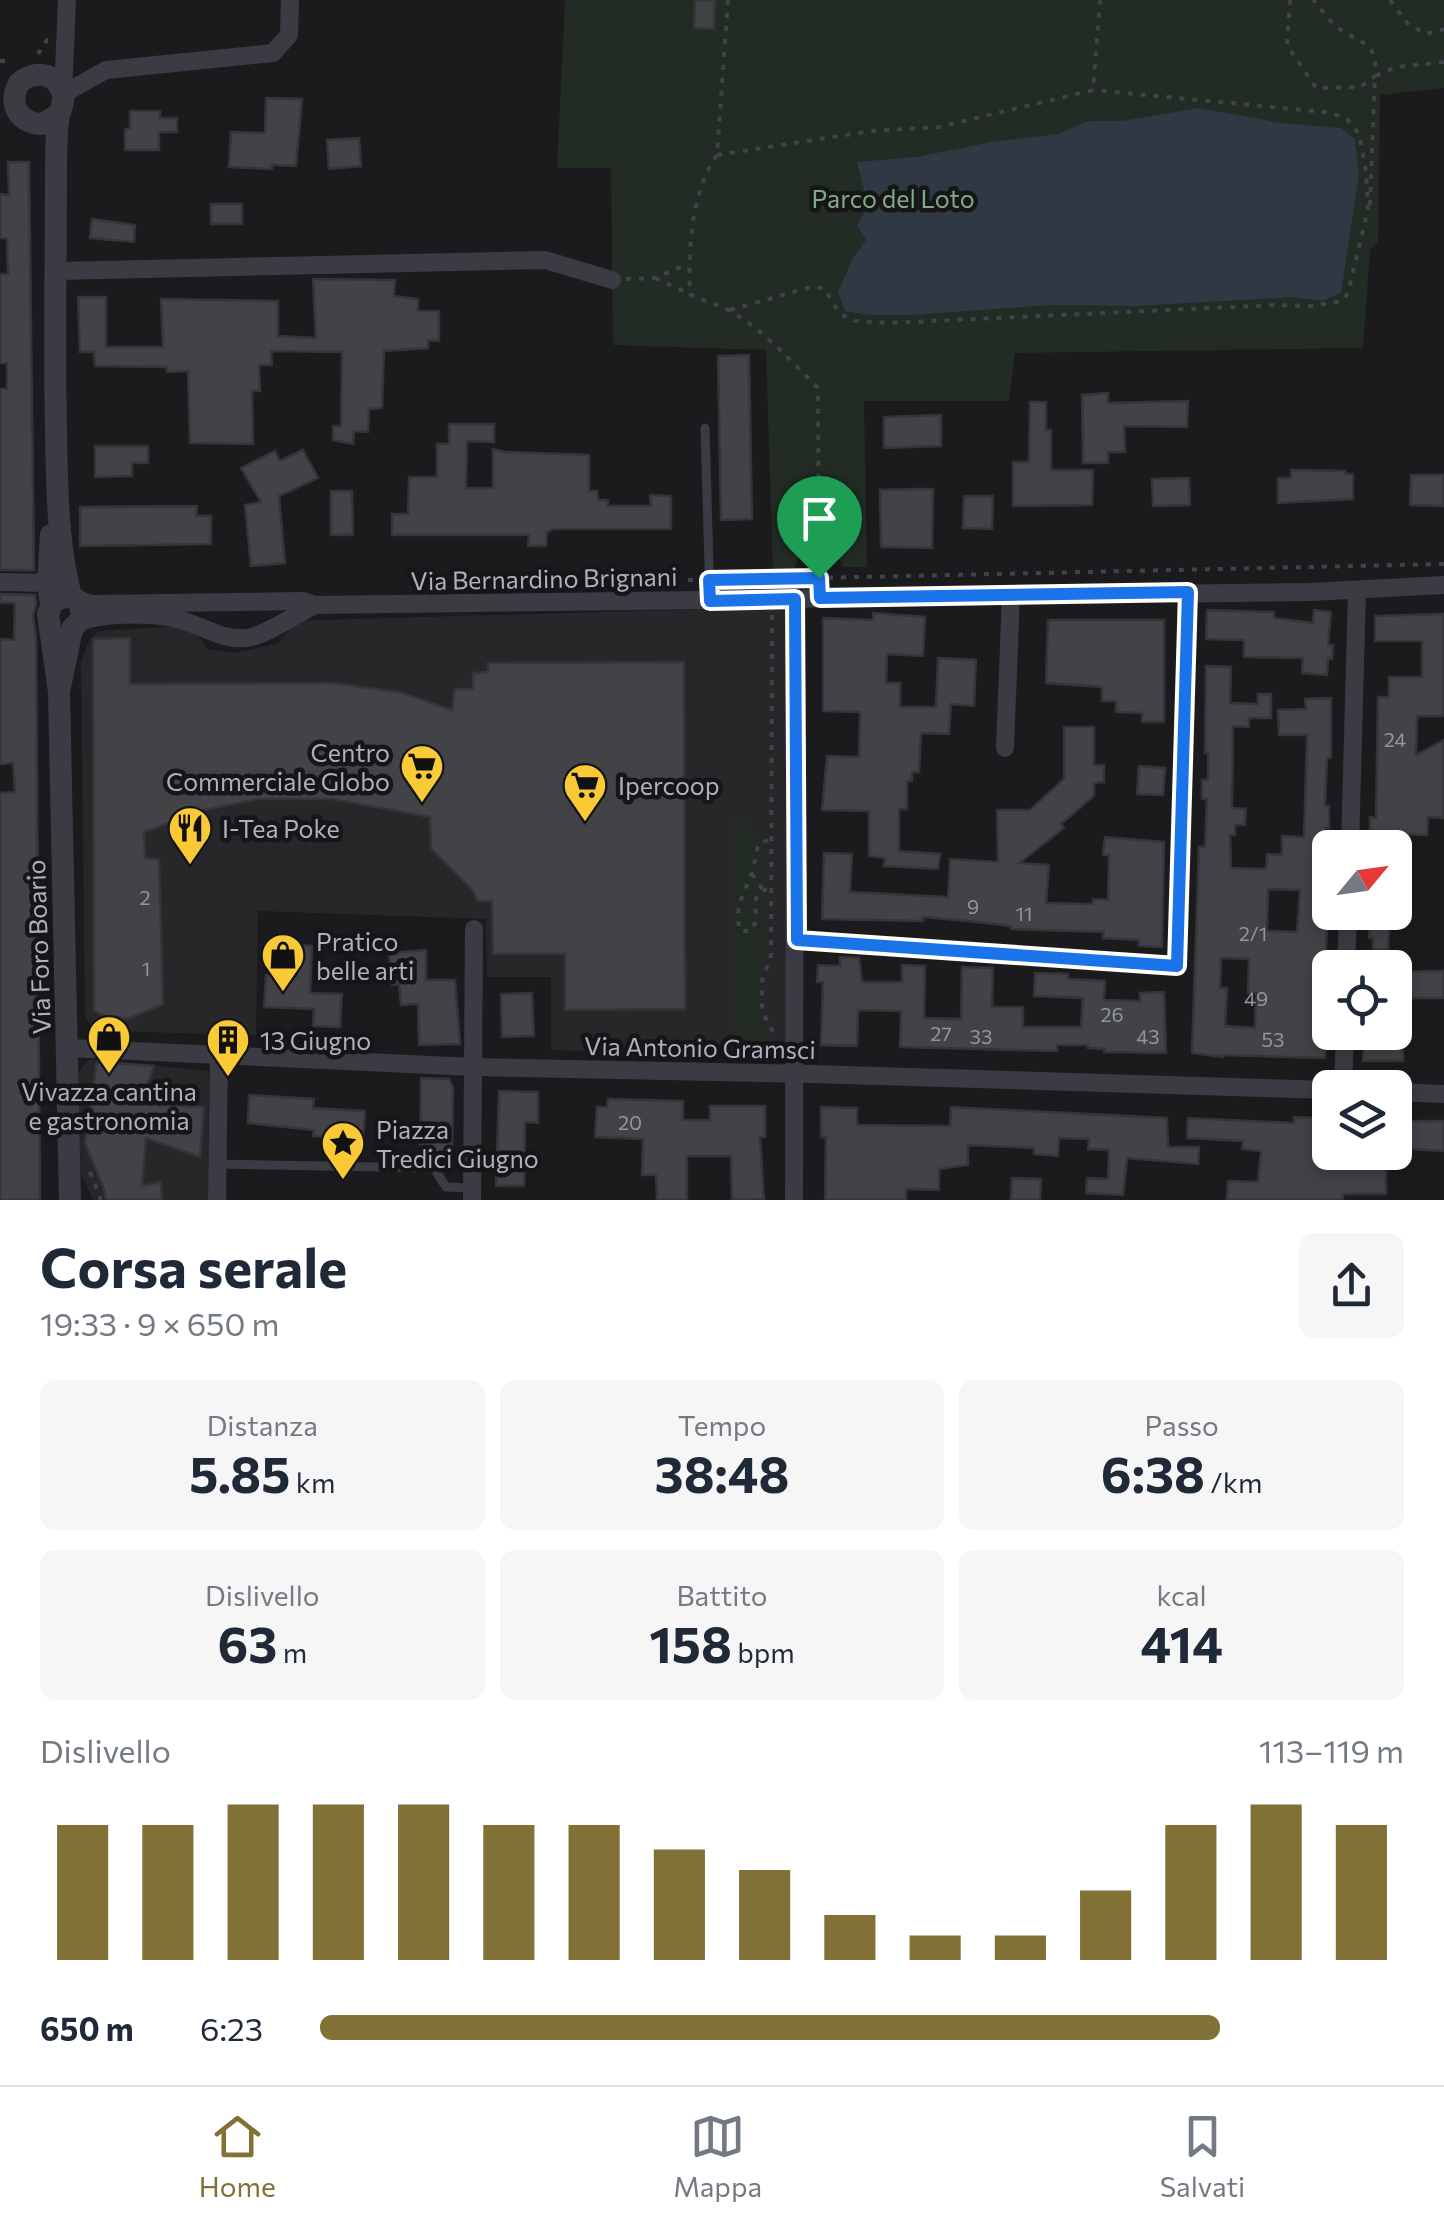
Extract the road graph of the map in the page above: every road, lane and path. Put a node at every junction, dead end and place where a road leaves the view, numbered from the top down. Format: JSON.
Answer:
{"nodes":[{"id":1,"x":67,"y":0,"type":"edge"},
{"id":2,"x":290,"y":0,"type":"edge"},
{"id":3,"x":728,"y":0,"type":"edge"},
{"id":4,"x":1100,"y":0,"type":"edge"},
{"id":5,"x":1290,"y":0,"type":"edge"},
{"id":6,"x":1313,"y":0,"type":"edge"},
{"id":7,"x":1390,"y":0,"type":"edge"},
{"id":8,"x":1406,"y":23,"type":"junction"},
{"id":9,"x":1444,"y":29,"type":"edge"},
{"id":10,"x":1406,"y":33,"type":"dead end"},
{"id":11,"x":66,"y":41,"type":"junction"},
{"id":12,"x":1444,"y":62,"type":"edge"},
{"id":13,"x":41,"y":74,"type":"junction"},
{"id":14,"x":1375,"y":76,"type":"junction"},
{"id":15,"x":1094,"y":90,"type":"junction"},
{"id":16,"x":8,"y":91,"type":"edge"},
{"id":17,"x":60,"y":104,"type":"junction"},
{"id":18,"x":35,"y":124,"type":"junction"},
{"id":19,"x":717,"y":155,"type":"junction"},
{"id":20,"x":56,"y":172,"type":"junction"},
{"id":21,"x":1368,"y":209,"type":"junction"},
{"id":22,"x":688,"y":264,"type":"junction"},
{"id":23,"x":57,"y":270,"type":"junction"},
{"id":24,"x":654,"y":278,"type":"junction"},
{"id":25,"x":612,"y":280,"type":"joint"},
{"id":26,"x":690,"y":294,"type":"junction"},
{"id":27,"x":730,"y":310,"type":"junction"},
{"id":28,"x":705,"y":428,"type":"dead end"},
{"id":29,"x":1444,"y":564,"type":"edge"},
{"id":30,"x":819,"y":578,"type":"junction"},
{"id":31,"x":709,"y":580,"type":"junction"},
{"id":32,"x":0,"y":582,"type":"edge"},
{"id":33,"x":650,"y":582,"type":"dead end"},
{"id":34,"x":1444,"y":586,"type":"edge"},
{"id":35,"x":1357,"y":590,"type":"junction"},
{"id":36,"x":1188,"y":592,"type":"junction"},
{"id":37,"x":1011,"y":594,"type":"junction"},
{"id":38,"x":820,"y":598,"type":"junction"},
{"id":39,"x":795,"y":599,"type":"junction"},
{"id":40,"x":267,"y":601,"type":"junction"},
{"id":41,"x":710,"y":601,"type":"junction"},
{"id":42,"x":210,"y":602,"type":"junction"},
{"id":43,"x":316,"y":605,"type":"junction"},
{"id":44,"x":65,"y":609,"type":"junction"},
{"id":45,"x":160,"y":610,"type":"junction"},
{"id":46,"x":772,"y":613,"type":"dead end"},
{"id":47,"x":272,"y":627,"type":"junction"},
{"id":48,"x":202,"y":628,"type":"junction"},
{"id":49,"x":1005,"y":748,"type":"dead end"},
{"id":50,"x":1350,"y":830,"type":"edge"},
{"id":51,"x":770,"y":840,"type":"junction"},
{"id":52,"x":752,"y":874,"type":"junction"},
{"id":53,"x":766,"y":889,"type":"junction"},
{"id":54,"x":474,"y":929,"type":"dead end"},
{"id":55,"x":797,"y":940,"type":"junction"},
{"id":56,"x":776,"y":1046,"type":"dead end"},
{"id":57,"x":69,"y":1048,"type":"junction"},
{"id":58,"x":218,"y":1055,"type":"junction"},
{"id":59,"x":473,"y":1067,"type":"junction"},
{"id":60,"x":796,"y":1073,"type":"junction"},
{"id":61,"x":1312,"y":1089,"type":"edge"},
{"id":62,"x":1412,"y":1093,"type":"edge"},
{"id":63,"x":1444,"y":1094,"type":"edge"},
{"id":64,"x":216,"y":1164,"type":"junction"},
{"id":65,"x":472,"y":1194,"type":"edge"},
{"id":66,"x":70,"y":1200,"type":"edge"},
{"id":67,"x":217,"y":1200,"type":"edge"},
{"id":68,"x":794,"y":1200,"type":"edge"}],
"edges":[{"from":1,"to":11,"type":"street"},
{"from":2,"to":17,"type":"street"},
{"from":3,"to":19,"type":"path"},
{"from":4,"to":15,"type":"path"},
{"from":5,"to":14,"type":"path"},
{"from":6,"to":14,"type":"path"},
{"from":7,"to":8,"type":"path"},
{"from":8,"to":9,"type":"path"},
{"from":8,"to":10,"type":"path"},
{"from":11,"to":13,"type":"street"},
{"from":11,"to":17,"type":"street"},
{"from":12,"to":14,"type":"path"},
{"from":13,"to":16,"type":"street","name":"Via Foro Boario"},
{"from":13,"to":17,"type":"street"},
{"from":14,"to":21,"type":"path"},
{"from":15,"to":19,"type":"path"},
{"from":15,"to":21,"type":"path"},
{"from":16,"to":18,"type":"street","name":"Via Foro Boario"},
{"from":17,"to":18,"type":"street"},
{"from":17,"to":20,"type":"street","name":"Via Foro Boario"},
{"from":18,"to":20,"type":"street","name":"Via Foro Boario"},
{"from":19,"to":22,"type":"path"},
{"from":20,"to":23,"type":"street","name":"Via Foro Boario"},
{"from":21,"to":27,"type":"path"},
{"from":22,"to":24,"type":"path"},
{"from":22,"to":26,"type":"path"},
{"from":23,"to":25,"type":"street"},
{"from":23,"to":44,"type":"street","name":"Via Foro Boario"},
{"from":24,"to":25,"type":"path"},
{"from":24,"to":26,"type":"path"},
{"from":26,"to":27,"type":"path"},
{"from":27,"to":30,"type":"path"},
{"from":28,"to":31,"type":"lane"},
{"from":29,"to":30,"type":"path"},
{"from":30,"to":31,"type":"path"},
{"from":30,"to":38,"type":"path"},
{"from":31,"to":33,"type":"path"},
{"from":31,"to":41,"type":"lane"},
{"from":32,"to":44,"type":"street","name":"Via Bernardino Brignani"},
{"from":34,"to":35,"type":"street","name":"Via Bernardino Brignani"},
{"from":35,"to":36,"type":"street","name":"Via Bernardino Brignani"},
{"from":35,"to":50,"type":"street"},
{"from":36,"to":37,"type":"street","name":"Via Bernardino Brignani"},
{"from":36,"to":55,"type":"street"},
{"from":37,"to":38,"type":"street","name":"Via Bernardino Brignani"},
{"from":37,"to":49,"type":"street"},
{"from":38,"to":39,"type":"street","name":"Via Bernardino Brignani"},
{"from":39,"to":41,"type":"street","name":"Via Bernardino Brignani"},
{"from":39,"to":55,"type":"street"},
{"from":40,"to":42,"type":"street","name":"Via Bernardino Brignani"},
{"from":40,"to":43,"type":"street","name":"Via Bernardino Brignani"},
{"from":40,"to":47,"type":"street"},
{"from":41,"to":43,"type":"street","name":"Via Bernardino Brignani"},
{"from":42,"to":45,"type":"street","name":"Via Bernardino Brignani"},
{"from":42,"to":48,"type":"street"},
{"from":43,"to":47,"type":"street"},
{"from":44,"to":45,"type":"street","name":"Via Bernardino Brignani"},
{"from":44,"to":57,"type":"street","name":"Via Foro Boario"},
{"from":45,"to":48,"type":"street"},
{"from":46,"to":51,"type":"path"},
{"from":47,"to":48,"type":"street"},
{"from":51,"to":52,"type":"path"},
{"from":51,"to":53,"type":"path"},
{"from":52,"to":53,"type":"path"},
{"from":52,"to":53,"type":"path"},
{"from":53,"to":56,"type":"path"},
{"from":54,"to":59,"type":"street"},
{"from":55,"to":60,"type":"street"},
{"from":57,"to":58,"type":"street","name":"Via Antonio Gramsci"},
{"from":57,"to":66,"type":"street","name":"Via Foro Boario"},
{"from":58,"to":59,"type":"street","name":"Via Antonio Gramsci"},
{"from":58,"to":64,"type":"street"},
{"from":59,"to":60,"type":"street","name":"Via Antonio Gramsci"},
{"from":59,"to":65,"type":"street"},
{"from":60,"to":61,"type":"street","name":"Via Antonio Gramsci"},
{"from":60,"to":68,"type":"street"},
{"from":62,"to":63,"type":"street"},
{"from":64,"to":65,"type":"lane"},
{"from":64,"to":67,"type":"street"}]}
